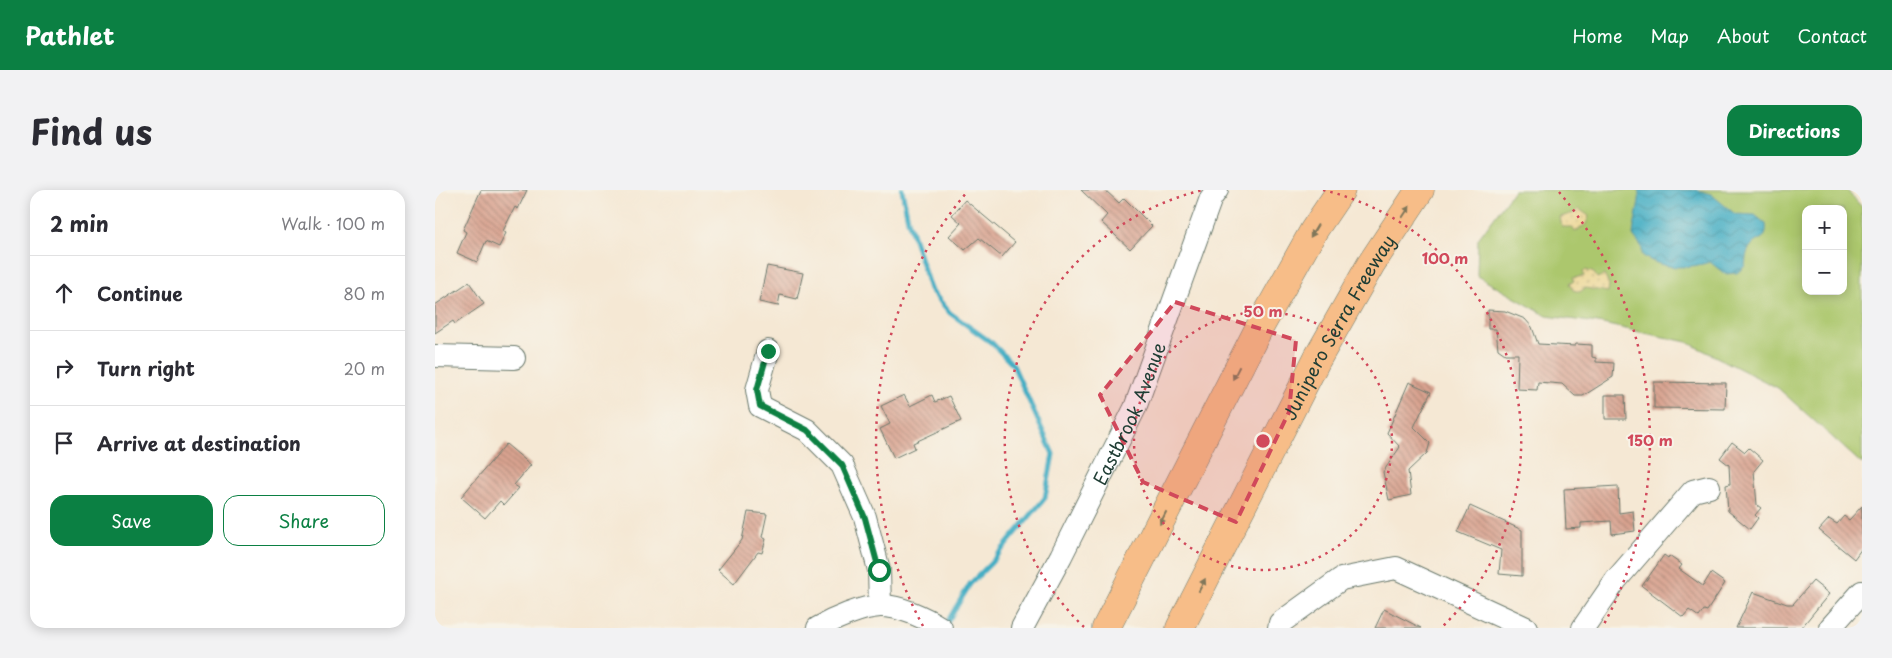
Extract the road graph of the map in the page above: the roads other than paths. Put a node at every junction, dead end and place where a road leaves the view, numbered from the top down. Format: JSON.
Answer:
{"nodes":[{"id":1,"x":1341,"y":190,"type":"edge"},
{"id":2,"x":1420,"y":190,"type":"edge"},
{"id":3,"x":1210,"y":193,"type":"edge"},
{"id":4,"x":768,"y":351,"type":"dead end"},
{"id":5,"x":435,"y":356,"type":"edge"},
{"id":6,"x":514,"y":358,"type":"dead end"},
{"id":7,"x":1709,"y":488,"type":"dead end"},
{"id":8,"x":1862,"y":592,"type":"edge"},
{"id":9,"x":880,"y":606,"type":"junction"},
{"id":10,"x":818,"y":628,"type":"edge"},
{"id":11,"x":941,"y":628,"type":"edge"},
{"id":12,"x":1022,"y":628,"type":"edge"},
{"id":13,"x":1106,"y":628,"type":"edge"},
{"id":14,"x":1180,"y":628,"type":"edge"},
{"id":15,"x":1279,"y":628,"type":"edge"},
{"id":16,"x":1526,"y":628,"type":"edge"},
{"id":17,"x":1583,"y":628,"type":"edge"},
{"id":18,"x":1830,"y":628,"type":"edge"}],
"edges":[{"from":1,"to":13,"type":"highway","one_way":true},
{"from":14,"to":2,"type":"highway","name":"Junipero Serra Freeway","one_way":true},
{"from":3,"to":12,"type":"street","name":"Eastbrook Avenue"},
{"from":4,"to":9,"type":"street"},
{"from":5,"to":6,"type":"street"},
{"from":7,"to":17,"type":"street"},
{"from":8,"to":18,"type":"street"},
{"from":9,"to":10,"type":"street"},
{"from":9,"to":11,"type":"street"},
{"from":15,"to":16,"type":"street"}]}
